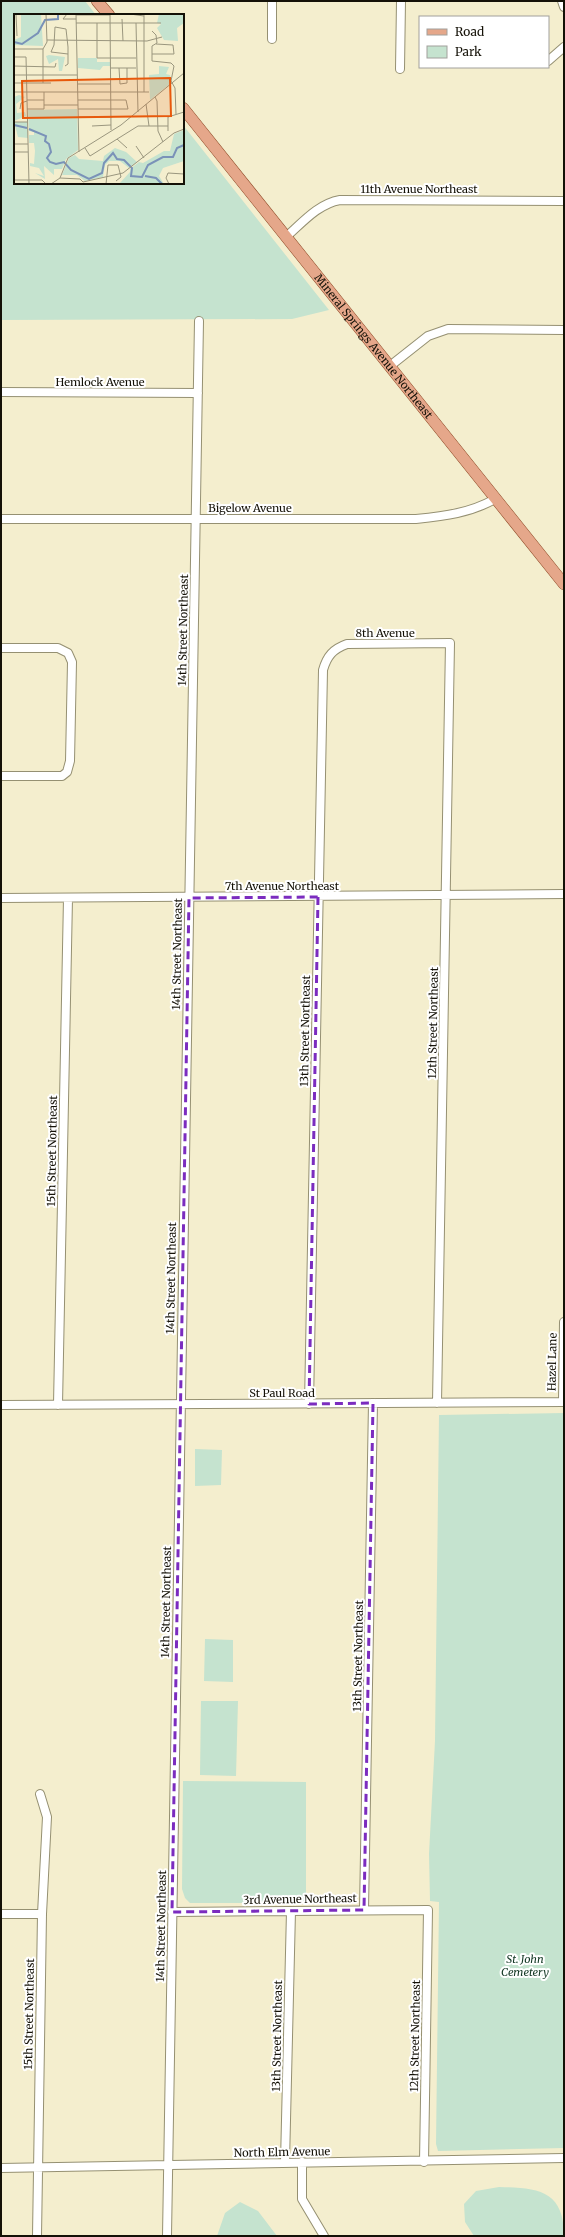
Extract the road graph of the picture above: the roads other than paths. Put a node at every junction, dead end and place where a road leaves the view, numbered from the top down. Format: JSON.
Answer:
{"nodes":[{"id":1,"x":97,"y":1,"type":"edge"},
{"id":2,"x":272,"y":1,"type":"edge"},
{"id":3,"x":401,"y":1,"type":"edge"},
{"id":4,"x":562,"y":1,"type":"edge"},
{"id":5,"x":564,"y":7,"type":"edge"},
{"id":6,"x":108,"y":14,"type":"edge"},
{"id":7,"x":272,"y":39,"type":"dead end"},
{"id":8,"x":564,"y":47,"type":"edge"},
{"id":9,"x":549,"y":60,"type":"edge"},
{"id":10,"x":400,"y":69,"type":"dead end"},
{"id":11,"x":184,"y":109,"type":"edge"},
{"id":12,"x":564,"y":201,"type":"edge"},
{"id":13,"x":286,"y":237,"type":"junction"},
{"id":14,"x":199,"y":321,"type":"dead end"},
{"id":15,"x":564,"y":330,"type":"edge"},
{"id":16,"x":390,"y":366,"type":"junction"},
{"id":17,"x":1,"y":392,"type":"edge"},
{"id":18,"x":198,"y":393,"type":"junction"},
{"id":19,"x":495,"y":499,"type":"junction"},
{"id":20,"x":1,"y":519,"type":"edge"},
{"id":21,"x":196,"y":519,"type":"junction"},
{"id":22,"x":564,"y":584,"type":"edge"},
{"id":23,"x":450,"y":643,"type":"joint"},
{"id":24,"x":1,"y":648,"type":"edge"},
{"id":25,"x":326,"y":659,"type":"joint"},
{"id":26,"x":1,"y":776,"type":"edge"},
{"id":27,"x":564,"y":894,"type":"edge"},
{"id":28,"x":446,"y":896,"type":"junction"},
{"id":29,"x":318,"y":897,"type":"junction"},
{"id":30,"x":1,"y":898,"type":"edge"},
{"id":31,"x":68,"y":898,"type":"junction"},
{"id":32,"x":189,"y":898,"type":"junction"},
{"id":33,"x":564,"y":1322,"type":"edge"},
{"id":34,"x":563,"y":1402,"type":"edge"},
{"id":35,"x":438,"y":1403,"type":"junction"},
{"id":36,"x":180,"y":1404,"type":"junction"},
{"id":37,"x":309,"y":1404,"type":"junction"},
{"id":38,"x":373,"y":1404,"type":"junction"},
{"id":39,"x":1,"y":1405,"type":"edge"},
{"id":40,"x":58,"y":1405,"type":"junction"},
{"id":41,"x":40,"y":1794,"type":"dead end"},
{"id":42,"x":364,"y":1910,"type":"junction"},
{"id":43,"x":428,"y":1910,"type":"joint"},
{"id":44,"x":291,"y":1911,"type":"junction"},
{"id":45,"x":172,"y":1912,"type":"junction"},
{"id":46,"x":1,"y":1914,"type":"edge"},
{"id":47,"x":42,"y":1914,"type":"junction"},
{"id":48,"x":564,"y":2158,"type":"edge"},
{"id":49,"x":285,"y":2162,"type":"junction"},
{"id":50,"x":302,"y":2162,"type":"junction"},
{"id":51,"x":424,"y":2162,"type":"junction"},
{"id":52,"x":168,"y":2164,"type":"junction"},
{"id":53,"x":38,"y":2167,"type":"junction"},
{"id":54,"x":1,"y":2168,"type":"edge"},
{"id":55,"x":37,"y":2236,"type":"edge"},
{"id":56,"x":167,"y":2236,"type":"edge"},
{"id":57,"x":324,"y":2236,"type":"edge"}],
"edges":[{"from":1,"to":6,"type":"main road"},
{"from":2,"to":7,"type":"street"},
{"from":3,"to":10,"type":"street"},
{"from":4,"to":5,"type":"street"},
{"from":8,"to":9,"type":"street"},
{"from":11,"to":13,"type":"main road","name":"Mineral Springs Avenue Northeast"},
{"from":12,"to":13,"type":"street","name":"11th Avenue Northeast"},
{"from":13,"to":16,"type":"main road","name":"Mineral Springs Avenue Northeast"},
{"from":14,"to":18,"type":"street","name":"14th Street Northeast"},
{"from":15,"to":16,"type":"street"},
{"from":16,"to":19,"type":"main road","name":"Mineral Springs Avenue Northeast"},
{"from":17,"to":18,"type":"street","name":"Hemlock Avenue"},
{"from":18,"to":21,"type":"street","name":"14th Street Northeast"},
{"from":19,"to":21,"type":"street","name":"Bigelow Avenue"},
{"from":19,"to":22,"type":"main road","name":"Mineral Springs Avenue Northeast"},
{"from":20,"to":21,"type":"street","name":"Bigelow Avenue"},
{"from":21,"to":32,"type":"street","name":"14th Street Northeast"},
{"from":23,"to":25,"type":"street","name":"8th Avenue"},
{"from":23,"to":28,"type":"street","name":"12th Street Northeast"},
{"from":24,"to":26,"type":"street"},
{"from":25,"to":29,"type":"street","name":"13th Street Northeast"},
{"from":27,"to":28,"type":"street","name":"7th Avenue Northeast"},
{"from":28,"to":29,"type":"street","name":"7th Avenue Northeast"},
{"from":28,"to":35,"type":"street","name":"12th Street Northeast"},
{"from":29,"to":32,"type":"street","name":"7th Avenue Northeast"},
{"from":29,"to":37,"type":"street","name":"13th Street Northeast"},
{"from":30,"to":31,"type":"street","name":"7th Avenue Northeast"},
{"from":31,"to":32,"type":"street","name":"7th Avenue Northeast"},
{"from":31,"to":40,"type":"street","name":"15th Street Northeast"},
{"from":32,"to":36,"type":"street","name":"14th Street Northeast"},
{"from":33,"to":34,"type":"street","name":"Hazel Lane"},
{"from":34,"to":35,"type":"street","name":"St Paul Road"},
{"from":35,"to":38,"type":"street","name":"St Paul Road"},
{"from":36,"to":37,"type":"street","name":"St Paul Road"},
{"from":36,"to":40,"type":"street","name":"St Paul Road"},
{"from":36,"to":45,"type":"street","name":"14th Street Northeast"},
{"from":37,"to":38,"type":"street","name":"St Paul Road"},
{"from":38,"to":42,"type":"street","name":"13th Street Northeast"},
{"from":39,"to":40,"type":"street","name":"St Paul Road"},
{"from":41,"to":47,"type":"street","name":"15th Street Northeast"},
{"from":42,"to":43,"type":"street","name":"3rd Avenue Northeast"},
{"from":42,"to":44,"type":"street","name":"3rd Avenue Northeast"},
{"from":43,"to":51,"type":"street","name":"12th Street Northeast"},
{"from":44,"to":45,"type":"street","name":"3rd Avenue Northeast"},
{"from":44,"to":49,"type":"street","name":"13th Street Northeast"},
{"from":45,"to":52,"type":"street","name":"14th Street Northeast"},
{"from":46,"to":47,"type":"street"},
{"from":47,"to":53,"type":"street","name":"15th Street Northeast"},
{"from":48,"to":51,"type":"street","name":"North Elm Avenue"},
{"from":49,"to":50,"type":"street","name":"North Elm Avenue"},
{"from":49,"to":52,"type":"street","name":"North Elm Avenue"},
{"from":50,"to":51,"type":"street","name":"North Elm Avenue"},
{"from":50,"to":57,"type":"street"},
{"from":52,"to":53,"type":"street","name":"North Elm Avenue"},
{"from":52,"to":56,"type":"street","name":"14th Street Northeast"},
{"from":53,"to":54,"type":"street","name":"North Elm Avenue"},
{"from":53,"to":55,"type":"street","name":"15th Street Northeast"}]}
